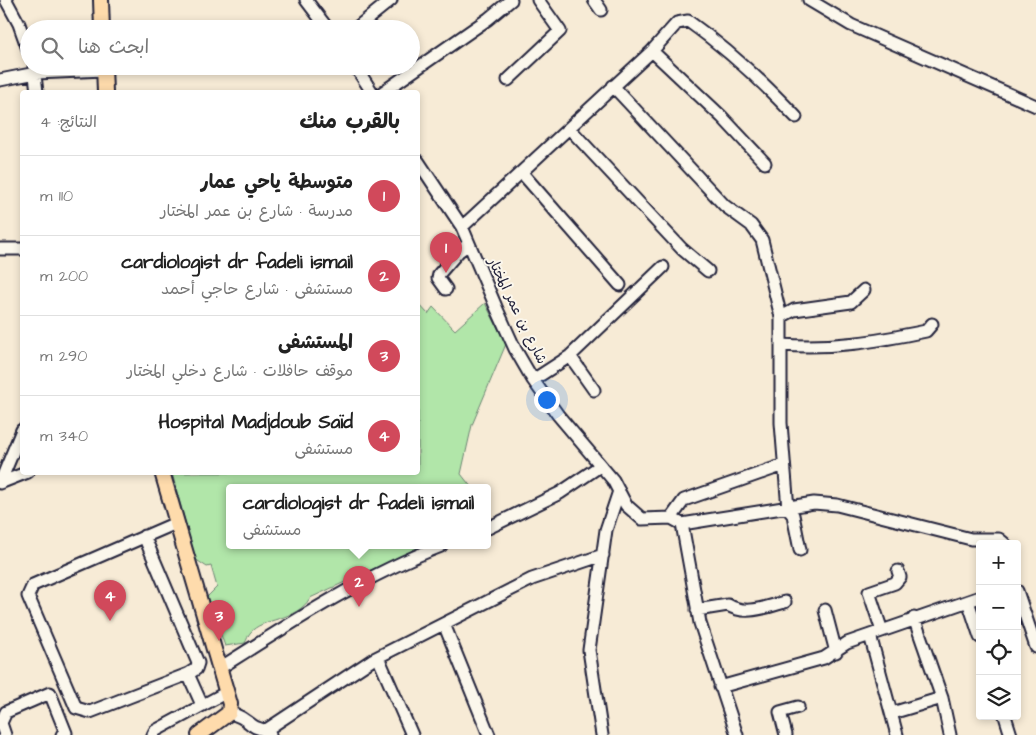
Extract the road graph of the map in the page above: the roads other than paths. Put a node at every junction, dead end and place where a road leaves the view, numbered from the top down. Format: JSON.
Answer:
{"nodes":[{"id":1,"x":6,"y":0,"type":"edge"},
{"id":2,"x":101,"y":0,"type":"edge"},
{"id":3,"x":306,"y":0,"type":"edge"},
{"id":4,"x":391,"y":0,"type":"edge"},
{"id":5,"x":510,"y":0,"type":"edge"},
{"id":6,"x":538,"y":0,"type":"edge"},
{"id":7,"x":594,"y":0,"type":"edge"},
{"id":8,"x":809,"y":0,"type":"edge"},
{"id":9,"x":601,"y":10,"type":"dead end"},
{"id":10,"x":102,"y":20,"type":"edge"},
{"id":11,"x":321,"y":20,"type":"edge"},
{"id":12,"x":366,"y":20,"type":"edge"},
{"id":13,"x":20,"y":29,"type":"edge"},
{"id":14,"x":652,"y":50,"type":"junction"},
{"id":15,"x":420,"y":66,"type":"edge"},
{"id":16,"x":20,"y":74,"type":"edge"},
{"id":17,"x":35,"y":75,"type":"edge"},
{"id":18,"x":104,"y":75,"type":"edge"},
{"id":19,"x":361,"y":75,"type":"edge"},
{"id":20,"x":407,"y":75,"type":"edge"},
{"id":21,"x":0,"y":80,"type":"edge"},
{"id":22,"x":508,"y":80,"type":"dead end"},
{"id":23,"x":613,"y":86,"type":"junction"},
{"id":24,"x":37,"y":90,"type":"edge"},
{"id":25,"x":105,"y":90,"type":"edge"},
{"id":26,"x":371,"y":90,"type":"edge"},
{"id":27,"x":386,"y":90,"type":"edge"},
{"id":28,"x":1036,"y":106,"type":"edge"},
{"id":29,"x":796,"y":117,"type":"dead end"},
{"id":30,"x":569,"y":128,"type":"junction"},
{"id":31,"x":420,"y":163,"type":"edge"},
{"id":32,"x":765,"y":163,"type":"dead end"},
{"id":33,"x":522,"y":173,"type":"junction"},
{"id":34,"x":462,"y":227,"type":"junction"},
{"id":35,"x":469,"y":244,"type":"junction"},
{"id":36,"x":20,"y":248,"type":"edge"},
{"id":37,"x":0,"y":249,"type":"edge"},
{"id":38,"x":663,"y":267,"type":"dead end"},
{"id":39,"x":708,"y":271,"type":"dead end"},
{"id":40,"x":620,"y":284,"type":"dead end"},
{"id":41,"x":446,"y":289,"type":"dead end"},
{"id":42,"x":864,"y":290,"type":"dead end"},
{"id":43,"x":781,"y":317,"type":"junction"},
{"id":44,"x":932,"y":324,"type":"dead end"},
{"id":45,"x":782,"y":345,"type":"junction"},
{"id":46,"x":570,"y":356,"type":"junction"},
{"id":47,"x":533,"y":380,"type":"junction"},
{"id":48,"x":594,"y":390,"type":"dead end"},
{"id":49,"x":20,"y":435,"type":"edge"},
{"id":50,"x":784,"y":465,"type":"junction"},
{"id":51,"x":600,"y":466,"type":"junction"},
{"id":52,"x":20,"y":475,"type":"edge"},
{"id":53,"x":163,"y":475,"type":"edge"},
{"id":54,"x":0,"y":483,"type":"edge"},
{"id":55,"x":619,"y":491,"type":"junction"},
{"id":56,"x":788,"y":509,"type":"junction"},
{"id":57,"x":671,"y":518,"type":"junction"},
{"id":58,"x":176,"y":523,"type":"junction"},
{"id":59,"x":682,"y":524,"type":"junction"},
{"id":60,"x":491,"y":527,"type":"edge"},
{"id":61,"x":144,"y":536,"type":"junction"},
{"id":62,"x":1000,"y":540,"type":"edge"},
{"id":63,"x":433,"y":549,"type":"edge"},
{"id":64,"x":800,"y":550,"type":"dead end"},
{"id":65,"x":603,"y":555,"type":"junction"},
{"id":66,"x":898,"y":571,"type":"dead end"},
{"id":67,"x":974,"y":599,"type":"edge"},
{"id":68,"x":784,"y":602,"type":"dead end"},
{"id":69,"x":1021,"y":603,"type":"edge"},
{"id":70,"x":697,"y":610,"type":"junction"},
{"id":71,"x":825,"y":610,"type":"dead end"},
{"id":72,"x":914,"y":618,"type":"junction"},
{"id":73,"x":444,"y":624,"type":"junction"},
{"id":74,"x":979,"y":630,"type":"edge"},
{"id":75,"x":882,"y":631,"type":"junction"},
{"id":76,"x":870,"y":635,"type":"junction"},
{"id":77,"x":1036,"y":647,"type":"edge"},
{"id":78,"x":836,"y":652,"type":"junction"},
{"id":79,"x":378,"y":657,"type":"junction"},
{"id":80,"x":220,"y":668,"type":"junction"},
{"id":81,"x":188,"y":674,"type":"junction"},
{"id":82,"x":720,"y":687,"type":"junction"},
{"id":83,"x":227,"y":692,"type":"junction"},
{"id":84,"x":942,"y":698,"type":"junction"},
{"id":85,"x":202,"y":704,"type":"junction"},
{"id":86,"x":798,"y":707,"type":"dead end"},
{"id":87,"x":76,"y":708,"type":"junction"},
{"id":88,"x":229,"y":713,"type":"junction"},
{"id":89,"x":892,"y":713,"type":"junction"},
{"id":90,"x":58,"y":715,"type":"junction"},
{"id":91,"x":1006,"y":720,"type":"edge"},
{"id":92,"x":251,"y":730,"type":"edge"},
{"id":93,"x":268,"y":732,"type":"edge"},
{"id":94,"x":5,"y":735,"type":"edge"},
{"id":95,"x":62,"y":735,"type":"edge"},
{"id":96,"x":153,"y":735,"type":"edge"},
{"id":97,"x":200,"y":735,"type":"edge"},
{"id":98,"x":412,"y":735,"type":"edge"},
{"id":99,"x":489,"y":735,"type":"edge"},
{"id":100,"x":602,"y":735,"type":"edge"},
{"id":101,"x":737,"y":735,"type":"edge"},
{"id":102,"x":786,"y":735,"type":"edge"},
{"id":103,"x":897,"y":735,"type":"edge"},
{"id":104,"x":950,"y":735,"type":"edge"},
{"id":105,"x":1011,"y":735,"type":"edge"}],
"edges":[{"from":1,"to":13,"type":"street"},
{"from":2,"to":10,"type":"main road"},
{"from":3,"to":11,"type":"street"},
{"from":4,"to":12,"type":"street"},
{"from":5,"to":15,"type":"street"},
{"from":6,"to":22,"type":"street"},
{"from":7,"to":9,"type":"street"},
{"from":8,"to":28,"type":"street"},
{"from":14,"to":23,"type":"street"},
{"from":14,"to":29,"type":"street"},
{"from":14,"to":32,"type":"street"},
{"from":16,"to":21,"type":"street"},
{"from":17,"to":24,"type":"street"},
{"from":18,"to":25,"type":"main road"},
{"from":19,"to":26,"type":"street"},
{"from":20,"to":27,"type":"street"},
{"from":23,"to":30,"type":"street"},
{"from":23,"to":43,"type":"street"},
{"from":30,"to":33,"type":"street"},
{"from":30,"to":39,"type":"street"},
{"from":31,"to":34,"type":"street","name":"شارع بن عمر المختار"},
{"from":33,"to":34,"type":"street"},
{"from":33,"to":40,"type":"street"},
{"from":34,"to":35,"type":"street","name":"شارع بن عمر المختار"},
{"from":35,"to":41,"type":"street"},
{"from":35,"to":47,"type":"street","name":"شارع بن عمر المختار"},
{"from":36,"to":37,"type":"street"},
{"from":38,"to":46,"type":"street"},
{"from":42,"to":43,"type":"street"},
{"from":43,"to":45,"type":"street"},
{"from":44,"to":45,"type":"street"},
{"from":45,"to":50,"type":"street"},
{"from":46,"to":47,"type":"street"},
{"from":46,"to":48,"type":"street"},
{"from":47,"to":51,"type":"street","name":"شارع بن عمر المختار"},
{"from":49,"to":54,"type":"street"},
{"from":50,"to":56,"type":"street"},
{"from":50,"to":57,"type":"street"},
{"from":51,"to":55,"type":"street","name":"شارع بن عمر المختار"},
{"from":51,"to":60,"type":"street"},
{"from":52,"to":54,"type":"street"},
{"from":53,"to":58,"type":"main road"},
{"from":55,"to":57,"type":"street","name":"شارع بن عمر المختار"},
{"from":55,"to":65,"type":"street"},
{"from":56,"to":59,"type":"street"},
{"from":56,"to":62,"type":"street"},
{"from":56,"to":64,"type":"street"},
{"from":57,"to":59,"type":"street"},
{"from":58,"to":61,"type":"street"},
{"from":58,"to":80,"type":"main road"},
{"from":59,"to":70,"type":"street"},
{"from":61,"to":81,"type":"street"},
{"from":61,"to":87,"type":"street"},
{"from":63,"to":80,"type":"street"},
{"from":65,"to":73,"type":"street"},
{"from":65,"to":100,"type":"street"},
{"from":66,"to":75,"type":"street"},
{"from":67,"to":72,"type":"street"},
{"from":67,"to":74,"type":"street"},
{"from":68,"to":70,"type":"street"},
{"from":69,"to":77,"type":"street"},
{"from":70,"to":82,"type":"street"},
{"from":71,"to":78,"type":"street"},
{"from":72,"to":75,"type":"street"},
{"from":72,"to":84,"type":"street"},
{"from":73,"to":79,"type":"street"},
{"from":73,"to":99,"type":"street"},
{"from":75,"to":76,"type":"street"},
{"from":76,"to":78,"type":"street"},
{"from":76,"to":89,"type":"street"},
{"from":78,"to":82,"type":"street"},
{"from":79,"to":93,"type":"street"},
{"from":79,"to":98,"type":"street"},
{"from":80,"to":83,"type":"main road"},
{"from":81,"to":85,"type":"street"},
{"from":81,"to":87,"type":"street"},
{"from":82,"to":101,"type":"street"},
{"from":83,"to":85,"type":"street"},
{"from":83,"to":88,"type":"main road"},
{"from":84,"to":89,"type":"street"},
{"from":84,"to":104,"type":"street"},
{"from":85,"to":96,"type":"street"},
{"from":86,"to":102,"type":"street"},
{"from":87,"to":90,"type":"street"},
{"from":88,"to":92,"type":"street"},
{"from":88,"to":97,"type":"main road"},
{"from":89,"to":103,"type":"street"},
{"from":90,"to":94,"type":"street"},
{"from":90,"to":95,"type":"street"},
{"from":91,"to":105,"type":"street"},
{"from":92,"to":93,"type":"street"}]}
